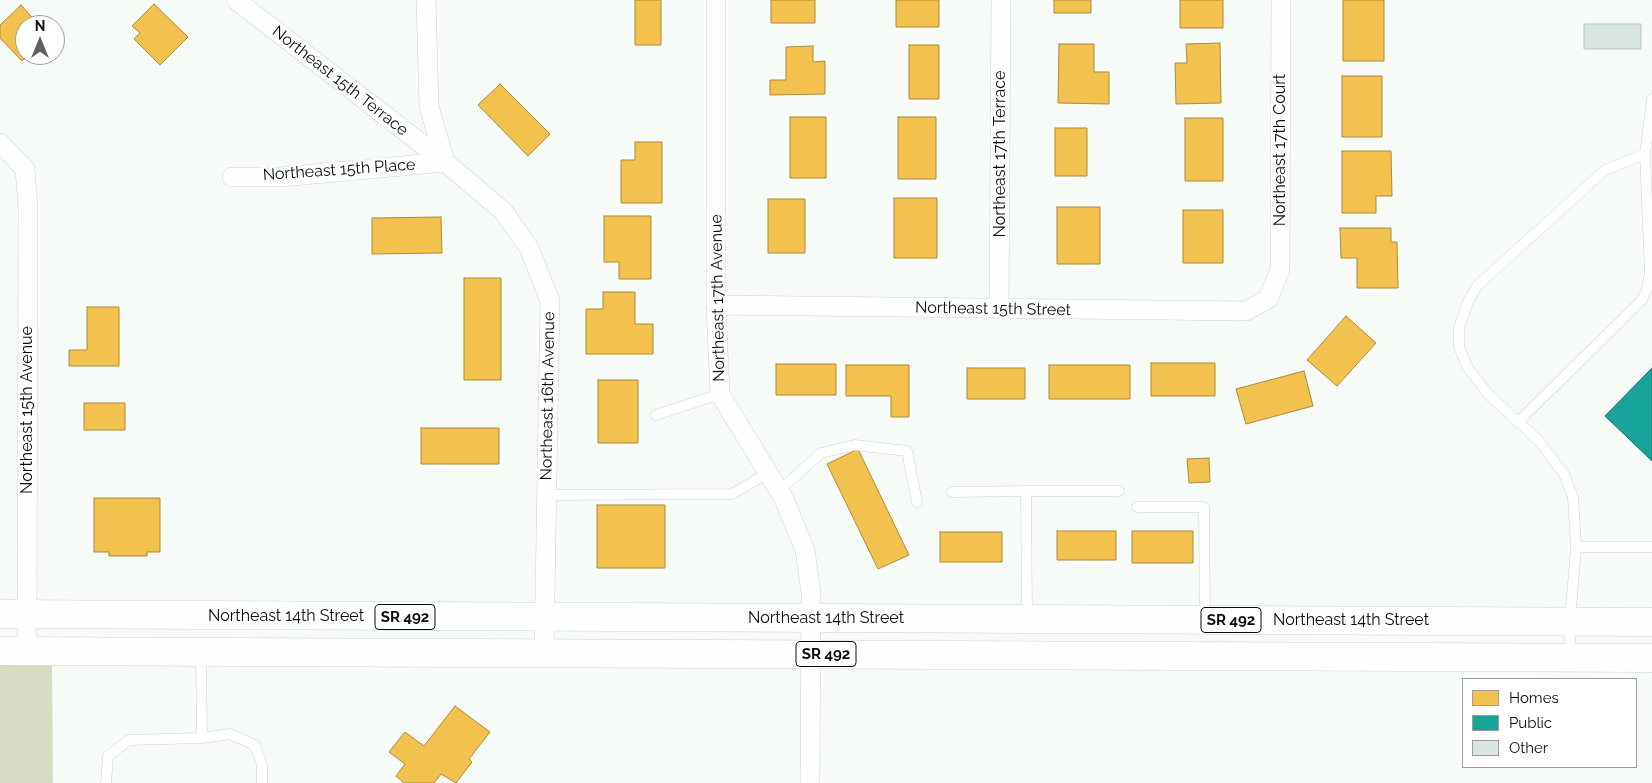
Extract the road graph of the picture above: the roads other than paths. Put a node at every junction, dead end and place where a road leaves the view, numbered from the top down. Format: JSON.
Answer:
{"nodes":[{"id":1,"x":236,"y":0,"type":"edge"},
{"id":2,"x":426,"y":0,"type":"edge"},
{"id":3,"x":716,"y":0,"type":"edge"},
{"id":4,"x":1001,"y":0,"type":"edge"},
{"id":5,"x":1281,"y":0,"type":"edge"},
{"id":6,"x":1652,"y":99,"type":"edge"},
{"id":7,"x":0,"y":143,"type":"edge"},
{"id":8,"x":1645,"y":154,"type":"junction"},
{"id":9,"x":445,"y":162,"type":"junction"},
{"id":10,"x":232,"y":177,"type":"dead end"},
{"id":11,"x":1268,"y":299,"type":"joint"},
{"id":12,"x":716,"y":306,"type":"junction"},
{"id":13,"x":999,"y":309,"type":"junction"},
{"id":14,"x":720,"y":394,"type":"junction"},
{"id":15,"x":656,"y":415,"type":"dead end"},
{"id":16,"x":1518,"y":422,"type":"junction"},
{"id":17,"x":768,"y":473,"type":"junction"},
{"id":18,"x":779,"y":491,"type":"junction"},
{"id":19,"x":1026,"y":491,"type":"junction"},
{"id":20,"x":1119,"y":491,"type":"dead end"},
{"id":21,"x":952,"y":492,"type":"dead end"},
{"id":22,"x":546,"y":495,"type":"junction"},
{"id":23,"x":917,"y":502,"type":"dead end"},
{"id":24,"x":1137,"y":507,"type":"dead end"},
{"id":25,"x":1576,"y":547,"type":"junction"},
{"id":26,"x":1652,"y":547,"type":"edge"},
{"id":27,"x":0,"y":614,"type":"edge"},
{"id":28,"x":27,"y":614,"type":"junction"},
{"id":29,"x":544,"y":617,"type":"junction"},
{"id":30,"x":811,"y":618,"type":"junction"},
{"id":31,"x":1028,"y":619,"type":"junction"},
{"id":32,"x":1205,"y":620,"type":"junction"},
{"id":33,"x":1570,"y":622,"type":"junction"},
{"id":34,"x":1652,"y":622,"type":"edge"},
{"id":35,"x":0,"y":651,"type":"edge"},
{"id":36,"x":27,"y":651,"type":"junction"},
{"id":37,"x":201,"y":652,"type":"junction"},
{"id":38,"x":544,"y":653,"type":"junction"},
{"id":39,"x":811,"y":654,"type":"junction"},
{"id":40,"x":1570,"y":657,"type":"junction"},
{"id":41,"x":1652,"y":658,"type":"edge"},
{"id":42,"x":202,"y":738,"type":"junction"},
{"id":43,"x":106,"y":783,"type":"edge"},
{"id":44,"x":262,"y":783,"type":"edge"},
{"id":45,"x":810,"y":783,"type":"edge"}],
"edges":[{"from":1,"to":9,"type":"street","name":"Northeast 15th Terrace"},
{"from":2,"to":9,"type":"street"},
{"from":3,"to":12,"type":"street","name":"Northeast 17th Avenue"},
{"from":4,"to":13,"type":"street","name":"Northeast 17th Terrace"},
{"from":5,"to":11,"type":"street","name":"Northeast 17th Court"},
{"from":6,"to":8,"type":"lane"},
{"from":7,"to":28,"type":"street","name":"Northeast 15th Avenue"},
{"from":8,"to":16,"type":"lane"},
{"from":8,"to":16,"type":"lane"},
{"from":9,"to":10,"type":"street","name":"Northeast 15th Place"},
{"from":9,"to":22,"type":"street","name":"Northeast 16th Avenue"},
{"from":11,"to":13,"type":"street","name":"Northeast 15th Street"},
{"from":12,"to":13,"type":"street","name":"Northeast 15th Street"},
{"from":12,"to":14,"type":"street","name":"Northeast 17th Avenue"},
{"from":14,"to":15,"type":"lane"},
{"from":14,"to":17,"type":"street","name":"Northeast 17th Avenue"},
{"from":16,"to":25,"type":"lane"},
{"from":17,"to":18,"type":"street","name":"Northeast 17th Avenue"},
{"from":17,"to":22,"type":"lane"},
{"from":18,"to":23,"type":"lane"},
{"from":18,"to":30,"type":"street","name":"Northeast 17th Avenue"},
{"from":19,"to":20,"type":"lane"},
{"from":19,"to":21,"type":"lane"},
{"from":19,"to":31,"type":"lane"},
{"from":22,"to":29,"type":"street","name":"Northeast 16th Avenue"},
{"from":24,"to":32,"type":"lane"},
{"from":25,"to":26,"type":"lane"},
{"from":25,"to":33,"type":"lane"},
{"from":27,"to":28,"type":"main road","name":"Northeast 14th Street","number":"SR 492"},
{"from":28,"to":29,"type":"main road","name":"Northeast 14th Street","number":"SR 492"},
{"from":28,"to":36,"type":"street","name":"Northeast 15th Avenue"},
{"from":29,"to":30,"type":"main road","name":"Northeast 14th Street","number":"SR 492"},
{"from":29,"to":38,"type":"street","name":"Northeast 16th Avenue"},
{"from":30,"to":31,"type":"main road","name":"Northeast 14th Street","number":"SR 492"},
{"from":30,"to":39,"type":"street","name":"Northeast 17th Avenue"},
{"from":31,"to":32,"type":"main road","name":"Northeast 14th Street","number":"SR 492"},
{"from":32,"to":33,"type":"main road","name":"Northeast 14th Street","number":"SR 492"},
{"from":33,"to":34,"type":"main road","name":"Northeast 14th Street","number":"SR 492"},
{"from":33,"to":40,"type":"lane"},
{"from":35,"to":36,"type":"main road","number":"SR 492"},
{"from":36,"to":37,"type":"main road","number":"SR 492"},
{"from":37,"to":38,"type":"main road","number":"SR 492"},
{"from":37,"to":42,"type":"lane"},
{"from":38,"to":39,"type":"main road","number":"SR 492"},
{"from":39,"to":40,"type":"main road","number":"SR 492"},
{"from":39,"to":45,"type":"street","name":"Northeast 17th Avenue"},
{"from":40,"to":41,"type":"main road","number":"SR 492"},
{"from":42,"to":43,"type":"lane"},
{"from":42,"to":44,"type":"lane"}]}
